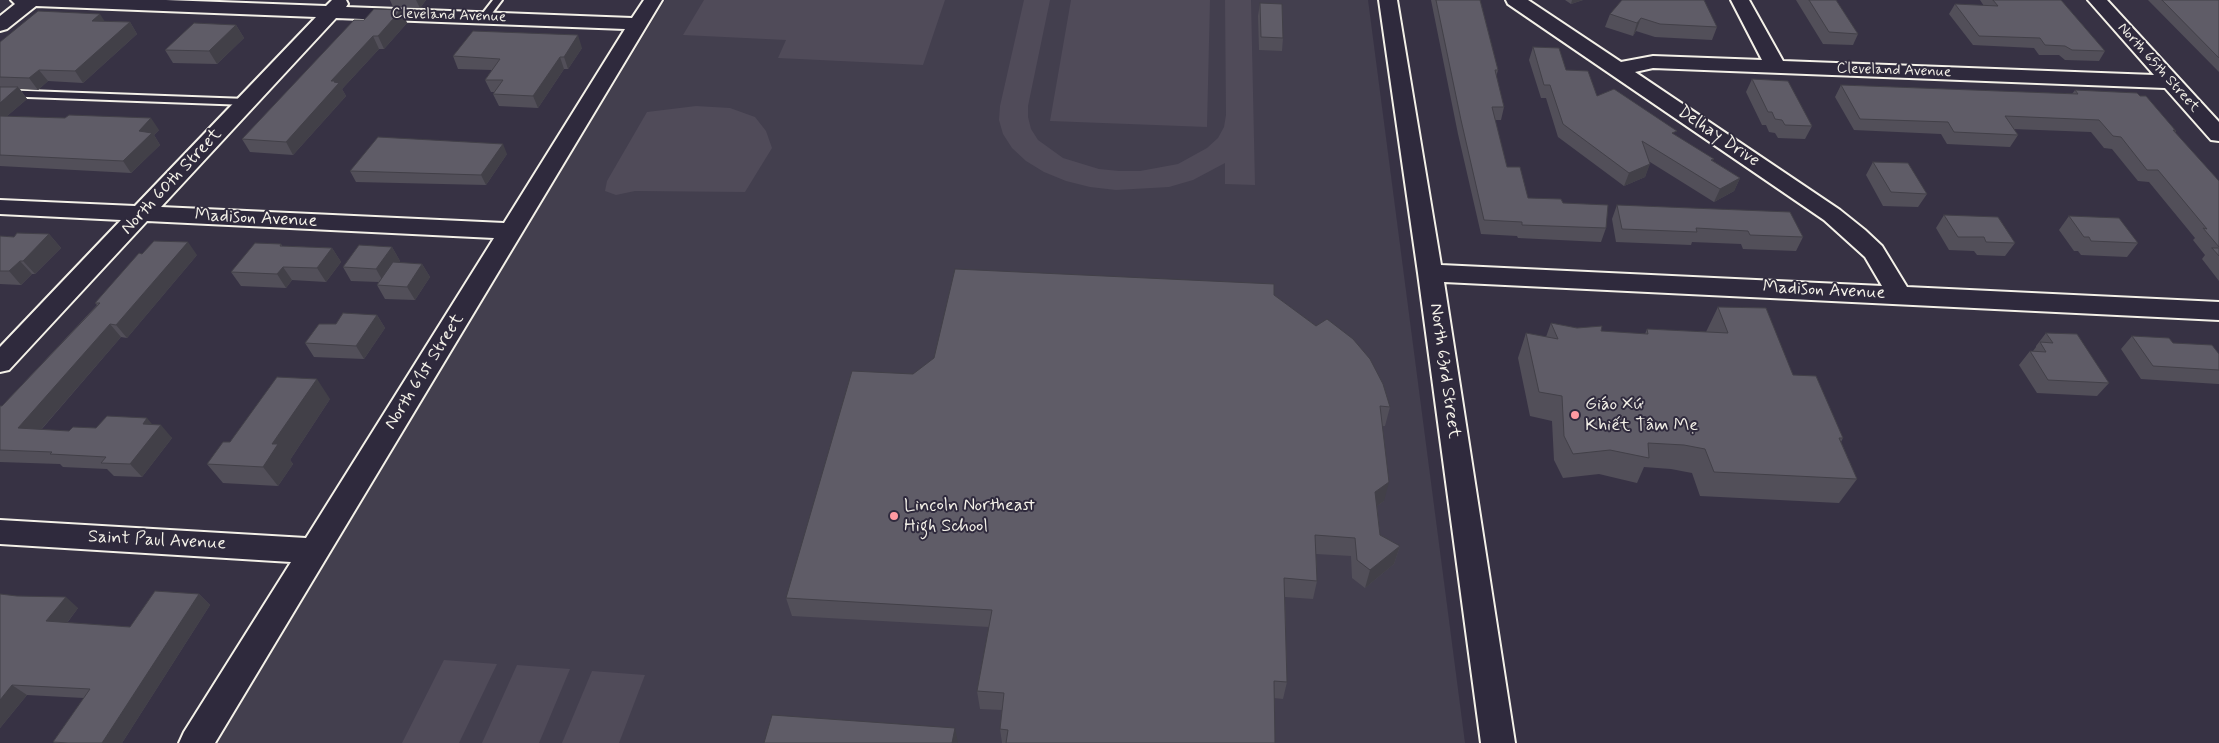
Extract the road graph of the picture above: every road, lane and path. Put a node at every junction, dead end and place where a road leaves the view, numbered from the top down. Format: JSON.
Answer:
{"nodes":[{"id":1,"x":20,"y":0,"type":"edge"},
{"id":2,"x":32,"y":0,"type":"edge"},
{"id":3,"x":498,"y":0,"type":"edge"},
{"id":4,"x":653,"y":0,"type":"edge"},
{"id":5,"x":1388,"y":0,"type":"edge"},
{"id":6,"x":1515,"y":0,"type":"edge"},
{"id":7,"x":1740,"y":0,"type":"edge"},
{"id":8,"x":2097,"y":0,"type":"edge"},
{"id":9,"x":338,"y":6,"type":"edge"},
{"id":10,"x":484,"y":18,"type":"junction"},
{"id":11,"x":638,"y":24,"type":"junction"},
{"id":12,"x":0,"y":25,"type":"edge"},
{"id":13,"x":1776,"y":67,"type":"junction"},
{"id":14,"x":1618,"y":69,"type":"junction"},
{"id":15,"x":2171,"y":82,"type":"junction"},
{"id":16,"x":0,"y":93,"type":"edge"},
{"id":17,"x":247,"y":102,"type":"junction"},
{"id":18,"x":2219,"y":135,"type":"edge"},
{"id":19,"x":0,"y":207,"type":"edge"},
{"id":20,"x":142,"y":214,"type":"junction"},
{"id":21,"x":512,"y":231,"type":"junction"},
{"id":22,"x":1430,"y":273,"type":"junction"},
{"id":23,"x":1899,"y":295,"type":"junction"},
{"id":24,"x":2219,"y":311,"type":"edge"},
{"id":25,"x":0,"y":363,"type":"edge"},
{"id":26,"x":0,"y":532,"type":"edge"},
{"id":27,"x":314,"y":551,"type":"junction"},
{"id":28,"x":196,"y":743,"type":"edge"},
{"id":29,"x":1498,"y":743,"type":"edge"}],
"edges":[{"from":1,"to":2,"type":"street","name":"Cleveland Avenue"},
{"from":2,"to":9,"type":"street","name":"Cleveland Avenue"},
{"from":2,"to":12,"type":"street"},
{"from":3,"to":10,"type":"lane"},
{"from":4,"to":11,"type":"street","name":"North 61st Street"},
{"from":5,"to":22,"type":"street","name":"North 63rd Street"},
{"from":6,"to":14,"type":"street","name":"Delhay Drive"},
{"from":7,"to":13,"type":"street"},
{"from":8,"to":15,"type":"street","name":"North 65th Street"},
{"from":9,"to":10,"type":"street","name":"Cleveland Avenue"},
{"from":9,"to":17,"type":"street","name":"North 60th Street"},
{"from":10,"to":11,"type":"street","name":"Cleveland Avenue"},
{"from":11,"to":21,"type":"street","name":"North 61st Street"},
{"from":13,"to":14,"type":"street","name":"Cleveland Avenue"},
{"from":13,"to":15,"type":"street","name":"Cleveland Avenue"},
{"from":14,"to":23,"type":"street","name":"Delhay Drive"},
{"from":15,"to":18,"type":"street","name":"North 65th Street"},
{"from":16,"to":17,"type":"lane"},
{"from":17,"to":20,"type":"street","name":"North 60th Street"},
{"from":19,"to":20,"type":"street","name":"Madison Avenue"},
{"from":20,"to":21,"type":"street","name":"Madison Avenue"},
{"from":20,"to":25,"type":"street","name":"North 60th Street"},
{"from":21,"to":27,"type":"street","name":"North 61st Street"},
{"from":22,"to":23,"type":"street","name":"Madison Avenue"},
{"from":22,"to":29,"type":"street","name":"North 63rd Street"},
{"from":23,"to":24,"type":"street","name":"Madison Avenue"},
{"from":26,"to":27,"type":"street","name":"Saint Paul Avenue"},
{"from":27,"to":28,"type":"street","name":"North 61st Street"}]}
